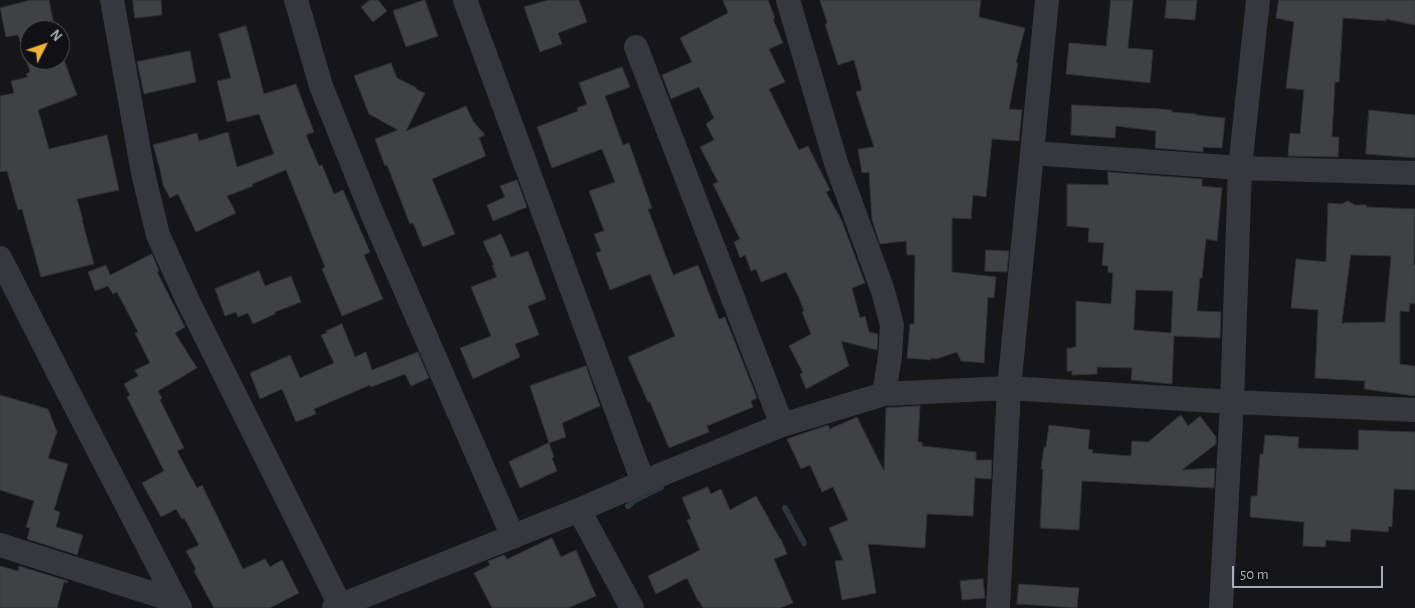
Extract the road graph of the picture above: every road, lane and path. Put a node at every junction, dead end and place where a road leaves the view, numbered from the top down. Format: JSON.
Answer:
{"nodes":[{"id":1,"x":112,"y":0,"type":"edge"},
{"id":2,"x":296,"y":0,"type":"edge"},
{"id":3,"x":465,"y":0,"type":"edge"},
{"id":4,"x":788,"y":0,"type":"edge"},
{"id":5,"x":1047,"y":0,"type":"edge"},
{"id":6,"x":1258,"y":0,"type":"edge"},
{"id":7,"x":636,"y":47,"type":"dead end"},
{"id":8,"x":1032,"y":153,"type":"junction"},
{"id":9,"x":1240,"y":168,"type":"junction"},
{"id":10,"x":1415,"y":173,"type":"edge"},
{"id":11,"x":0,"y":258,"type":"edge"},
{"id":12,"x":1009,"y":388,"type":"junction"},
{"id":13,"x":884,"y":394,"type":"junction"},
{"id":14,"x":1232,"y":402,"type":"junction"},
{"id":15,"x":1415,"y":410,"type":"edge"},
{"id":16,"x":782,"y":425,"type":"junction"},
{"id":17,"x":643,"y":482,"type":"junction"},
{"id":18,"x":579,"y":510,"type":"junction"},
{"id":19,"x":513,"y":537,"type":"junction"},
{"id":20,"x":0,"y":546,"type":"edge"},
{"id":21,"x":178,"y":605,"type":"edge"},
{"id":22,"x":337,"y":607,"type":"edge"},
{"id":23,"x":632,"y":608,"type":"edge"},
{"id":24,"x":998,"y":608,"type":"edge"},
{"id":25,"x":1221,"y":608,"type":"edge"}],
"edges":[{"from":1,"to":22,"type":"street"},
{"from":2,"to":19,"type":"street"},
{"from":3,"to":17,"type":"street"},
{"from":4,"to":13,"type":"street"},
{"from":5,"to":8,"type":"street"},
{"from":6,"to":9,"type":"street"},
{"from":7,"to":16,"type":"street"},
{"from":8,"to":9,"type":"street"},
{"from":8,"to":12,"type":"street"},
{"from":9,"to":10,"type":"street"},
{"from":9,"to":14,"type":"street"},
{"from":11,"to":21,"type":"street"},
{"from":12,"to":13,"type":"street"},
{"from":12,"to":14,"type":"street"},
{"from":12,"to":24,"type":"street"},
{"from":13,"to":16,"type":"street"},
{"from":14,"to":15,"type":"street"},
{"from":14,"to":25,"type":"street"},
{"from":16,"to":17,"type":"street"},
{"from":17,"to":18,"type":"street"},
{"from":18,"to":19,"type":"street"},
{"from":18,"to":23,"type":"street"},
{"from":19,"to":22,"type":"street"},
{"from":20,"to":21,"type":"street"}]}
